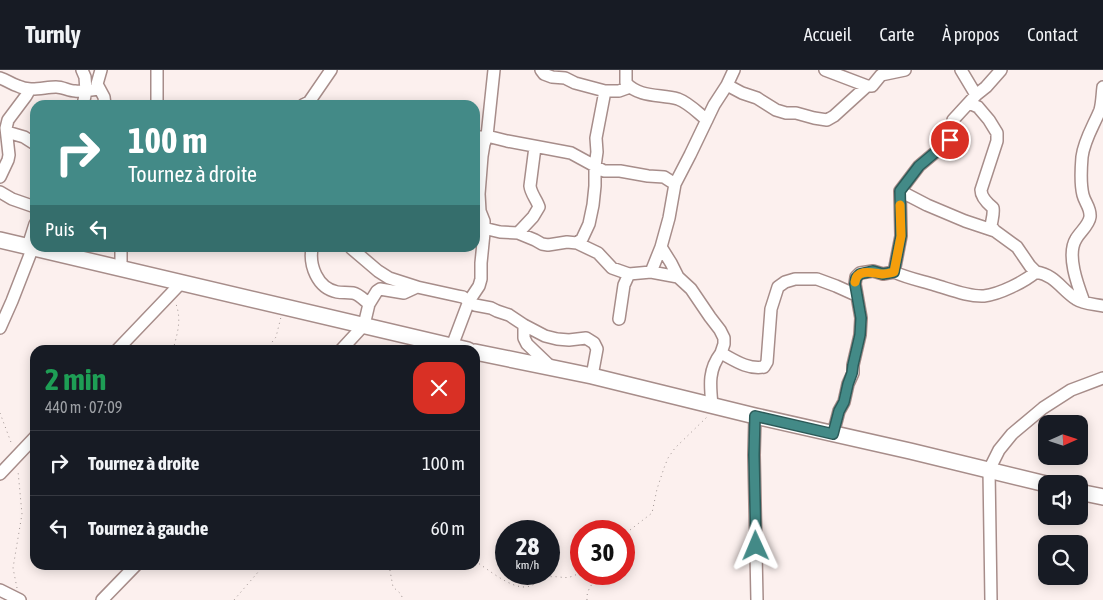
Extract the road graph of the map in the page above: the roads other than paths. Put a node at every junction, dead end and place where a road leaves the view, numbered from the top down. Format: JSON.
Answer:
{"nodes":[{"id":1,"x":82,"y":70,"type":"edge"},
{"id":2,"x":101,"y":70,"type":"edge"},
{"id":3,"x":157,"y":70,"type":"edge"},
{"id":4,"x":331,"y":70,"type":"edge"},
{"id":5,"x":494,"y":70,"type":"edge"},
{"id":6,"x":541,"y":70,"type":"edge"},
{"id":7,"x":626,"y":70,"type":"edge"},
{"id":8,"x":734,"y":70,"type":"edge"},
{"id":9,"x":825,"y":70,"type":"edge"},
{"id":10,"x":905,"y":70,"type":"edge"},
{"id":11,"x":960,"y":70,"type":"edge"},
{"id":12,"x":1001,"y":70,"type":"edge"},
{"id":13,"x":0,"y":78,"type":"edge"},
{"id":14,"x":727,"y":85,"type":"junction"},
{"id":15,"x":867,"y":86,"type":"junction"},
{"id":16,"x":630,"y":87,"type":"junction"},
{"id":17,"x":1103,"y":87,"type":"edge"},
{"id":18,"x":30,"y":89,"type":"junction"},
{"id":19,"x":99,"y":89,"type":"junction"},
{"id":20,"x":86,"y":91,"type":"junction"},
{"id":21,"x":605,"y":91,"type":"junction"},
{"id":22,"x":973,"y":99,"type":"junction"},
{"id":23,"x":84,"y":100,"type":"edge"},
{"id":24,"x":104,"y":100,"type":"edge"},
{"id":25,"x":158,"y":100,"type":"edge"},
{"id":26,"x":310,"y":100,"type":"edge"},
{"id":27,"x":707,"y":120,"type":"junction"},
{"id":28,"x":7,"y":132,"type":"junction"},
{"id":29,"x":487,"y":136,"type":"junction"},
{"id":30,"x":480,"y":137,"type":"edge"},
{"id":31,"x":30,"y":141,"type":"edge"},
{"id":32,"x":535,"y":147,"type":"junction"},
{"id":33,"x":595,"y":166,"type":"junction"},
{"id":34,"x":0,"y":176,"type":"edge"},
{"id":35,"x":480,"y":181,"type":"edge"},
{"id":36,"x":675,"y":184,"type":"junction"},
{"id":37,"x":900,"y":191,"type":"junction"},
{"id":38,"x":0,"y":192,"type":"edge"},
{"id":39,"x":30,"y":205,"type":"edge"},
{"id":40,"x":480,"y":211,"type":"edge"},
{"id":41,"x":480,"y":227,"type":"edge"},
{"id":42,"x":995,"y":230,"type":"junction"},
{"id":43,"x":518,"y":233,"type":"junction"},
{"id":44,"x":0,"y":240,"type":"edge"},
{"id":45,"x":577,"y":243,"type":"junction"},
{"id":46,"x":30,"y":247,"type":"joint"},
{"id":47,"x":661,"y":247,"type":"junction"},
{"id":48,"x":51,"y":252,"type":"edge"},
{"id":49,"x":121,"y":252,"type":"edge"},
{"id":50,"x":312,"y":252,"type":"edge"},
{"id":51,"x":356,"y":252,"type":"edge"},
{"id":52,"x":121,"y":269,"type":"junction"},
{"id":53,"x":650,"y":272,"type":"junction"},
{"id":54,"x":894,"y":272,"type":"junction"},
{"id":55,"x":1036,"y":272,"type":"junction"},
{"id":56,"x":629,"y":274,"type":"junction"},
{"id":57,"x":678,"y":277,"type":"junction"},
{"id":58,"x":182,"y":282,"type":"junction"},
{"id":59,"x":418,"y":287,"type":"junction"},
{"id":60,"x":856,"y":295,"type":"junction"},
{"id":61,"x":469,"y":301,"type":"junction"},
{"id":62,"x":1084,"y":302,"type":"junction"},
{"id":63,"x":368,"y":304,"type":"junction"},
{"id":64,"x":1103,"y":306,"type":"edge"},
{"id":65,"x":619,"y":319,"type":"dead end"},
{"id":66,"x":364,"y":325,"type":"junction"},
{"id":67,"x":524,"y":325,"type":"junction"},
{"id":68,"x":0,"y":328,"type":"edge"},
{"id":69,"x":122,"y":345,"type":"edge"},
{"id":70,"x":346,"y":345,"type":"edge"},
{"id":71,"x":448,"y":345,"type":"edge"},
{"id":72,"x":452,"y":345,"type":"edge"},
{"id":73,"x":480,"y":353,"type":"edge"},
{"id":74,"x":721,"y":353,"type":"junction"},
{"id":75,"x":554,"y":369,"type":"junction"},
{"id":76,"x":592,"y":376,"type":"junction"},
{"id":77,"x":1103,"y":378,"type":"edge"},
{"id":78,"x":712,"y":405,"type":"junction"},
{"id":79,"x":755,"y":416,"type":"junction"},
{"id":80,"x":833,"y":434,"type":"junction"},
{"id":81,"x":30,"y":442,"type":"edge"},
{"id":82,"x":989,"y":470,"type":"junction"},
{"id":83,"x":0,"y":474,"type":"edge"},
{"id":84,"x":1038,"y":482,"type":"edge"},
{"id":85,"x":1088,"y":494,"type":"edge"},
{"id":86,"x":1103,"y":497,"type":"edge"},
{"id":87,"x":131,"y":570,"type":"edge"},
{"id":88,"x":0,"y":590,"type":"edge"},
{"id":89,"x":19,"y":596,"type":"edge"},
{"id":90,"x":102,"y":600,"type":"edge"},
{"id":91,"x":757,"y":600,"type":"edge"},
{"id":92,"x":991,"y":600,"type":"edge"}],
"edges":[{"from":1,"to":20,"type":"street"},
{"from":2,"to":19,"type":"street"},
{"from":3,"to":25,"type":"street"},
{"from":4,"to":26,"type":"street"},
{"from":5,"to":29,"type":"street"},
{"from":6,"to":21,"type":"street"},
{"from":7,"to":16,"type":"street"},
{"from":8,"to":14,"type":"street"},
{"from":9,"to":15,"type":"street"},
{"from":10,"to":15,"type":"street"},
{"from":11,"to":22,"type":"street"},
{"from":12,"to":22,"type":"street"},
{"from":13,"to":18,"type":"street"},
{"from":14,"to":15,"type":"street"},
{"from":14,"to":27,"type":"street"},
{"from":16,"to":21,"type":"street"},
{"from":16,"to":27,"type":"street"},
{"from":17,"to":62,"type":"street"},
{"from":18,"to":20,"type":"street"},
{"from":18,"to":28,"type":"street"},
{"from":19,"to":20,"type":"street"},
{"from":19,"to":24,"type":"street"},
{"from":20,"to":23,"type":"street"},
{"from":21,"to":33,"type":"street"},
{"from":22,"to":37,"type":"street"},
{"from":22,"to":42,"type":"street"},
{"from":27,"to":36,"type":"street"},
{"from":28,"to":31,"type":"street"},
{"from":28,"to":34,"type":"street"},
{"from":29,"to":30,"type":"street"},
{"from":29,"to":32,"type":"street"},
{"from":29,"to":35,"type":"street"},
{"from":32,"to":33,"type":"street"},
{"from":32,"to":43,"type":"street"},
{"from":33,"to":36,"type":"street"},
{"from":33,"to":45,"type":"street"},
{"from":36,"to":47,"type":"street"},
{"from":37,"to":42,"type":"street"},
{"from":37,"to":54,"type":"street"},
{"from":38,"to":39,"type":"street"},
{"from":40,"to":41,"type":"street"},
{"from":41,"to":43,"type":"street"},
{"from":41,"to":61,"type":"street"},
{"from":42,"to":55,"type":"street"},
{"from":43,"to":45,"type":"street"},
{"from":44,"to":46,"type":"main road"},
{"from":45,"to":56,"type":"street"},
{"from":46,"to":68,"type":"street"},
{"from":47,"to":53,"type":"street"},
{"from":47,"to":57,"type":"street"},
{"from":48,"to":52,"type":"main road"},
{"from":49,"to":52,"type":"street"},
{"from":50,"to":63,"type":"street"},
{"from":51,"to":59,"type":"street"},
{"from":52,"to":58,"type":"main road"},
{"from":53,"to":56,"type":"street"},
{"from":53,"to":57,"type":"street"},
{"from":54,"to":55,"type":"street"},
{"from":54,"to":60,"type":"street"},
{"from":55,"to":62,"type":"street"},
{"from":56,"to":65,"type":"street"},
{"from":57,"to":74,"type":"street"},
{"from":58,"to":66,"type":"main road"},
{"from":58,"to":69,"type":"street"},
{"from":59,"to":61,"type":"street"},
{"from":59,"to":63,"type":"street"},
{"from":60,"to":74,"type":"street"},
{"from":60,"to":80,"type":"street"},
{"from":61,"to":67,"type":"street"},
{"from":61,"to":72,"type":"street"},
{"from":62,"to":64,"type":"street"},
{"from":63,"to":66,"type":"street"},
{"from":66,"to":70,"type":"street"},
{"from":66,"to":71,"type":"main road"},
{"from":67,"to":75,"type":"street"},
{"from":67,"to":76,"type":"street"},
{"from":73,"to":75,"type":"main road"},
{"from":74,"to":78,"type":"street"},
{"from":75,"to":76,"type":"main road"},
{"from":76,"to":78,"type":"main road"},
{"from":77,"to":82,"type":"street"},
{"from":78,"to":79,"type":"main road"},
{"from":79,"to":80,"type":"main road"},
{"from":79,"to":91,"type":"street"},
{"from":80,"to":82,"type":"main road"},
{"from":81,"to":83,"type":"street"},
{"from":82,"to":84,"type":"main road"},
{"from":82,"to":92,"type":"street"},
{"from":85,"to":86,"type":"main road"},
{"from":87,"to":90,"type":"street"},
{"from":88,"to":89,"type":"street"}]}
